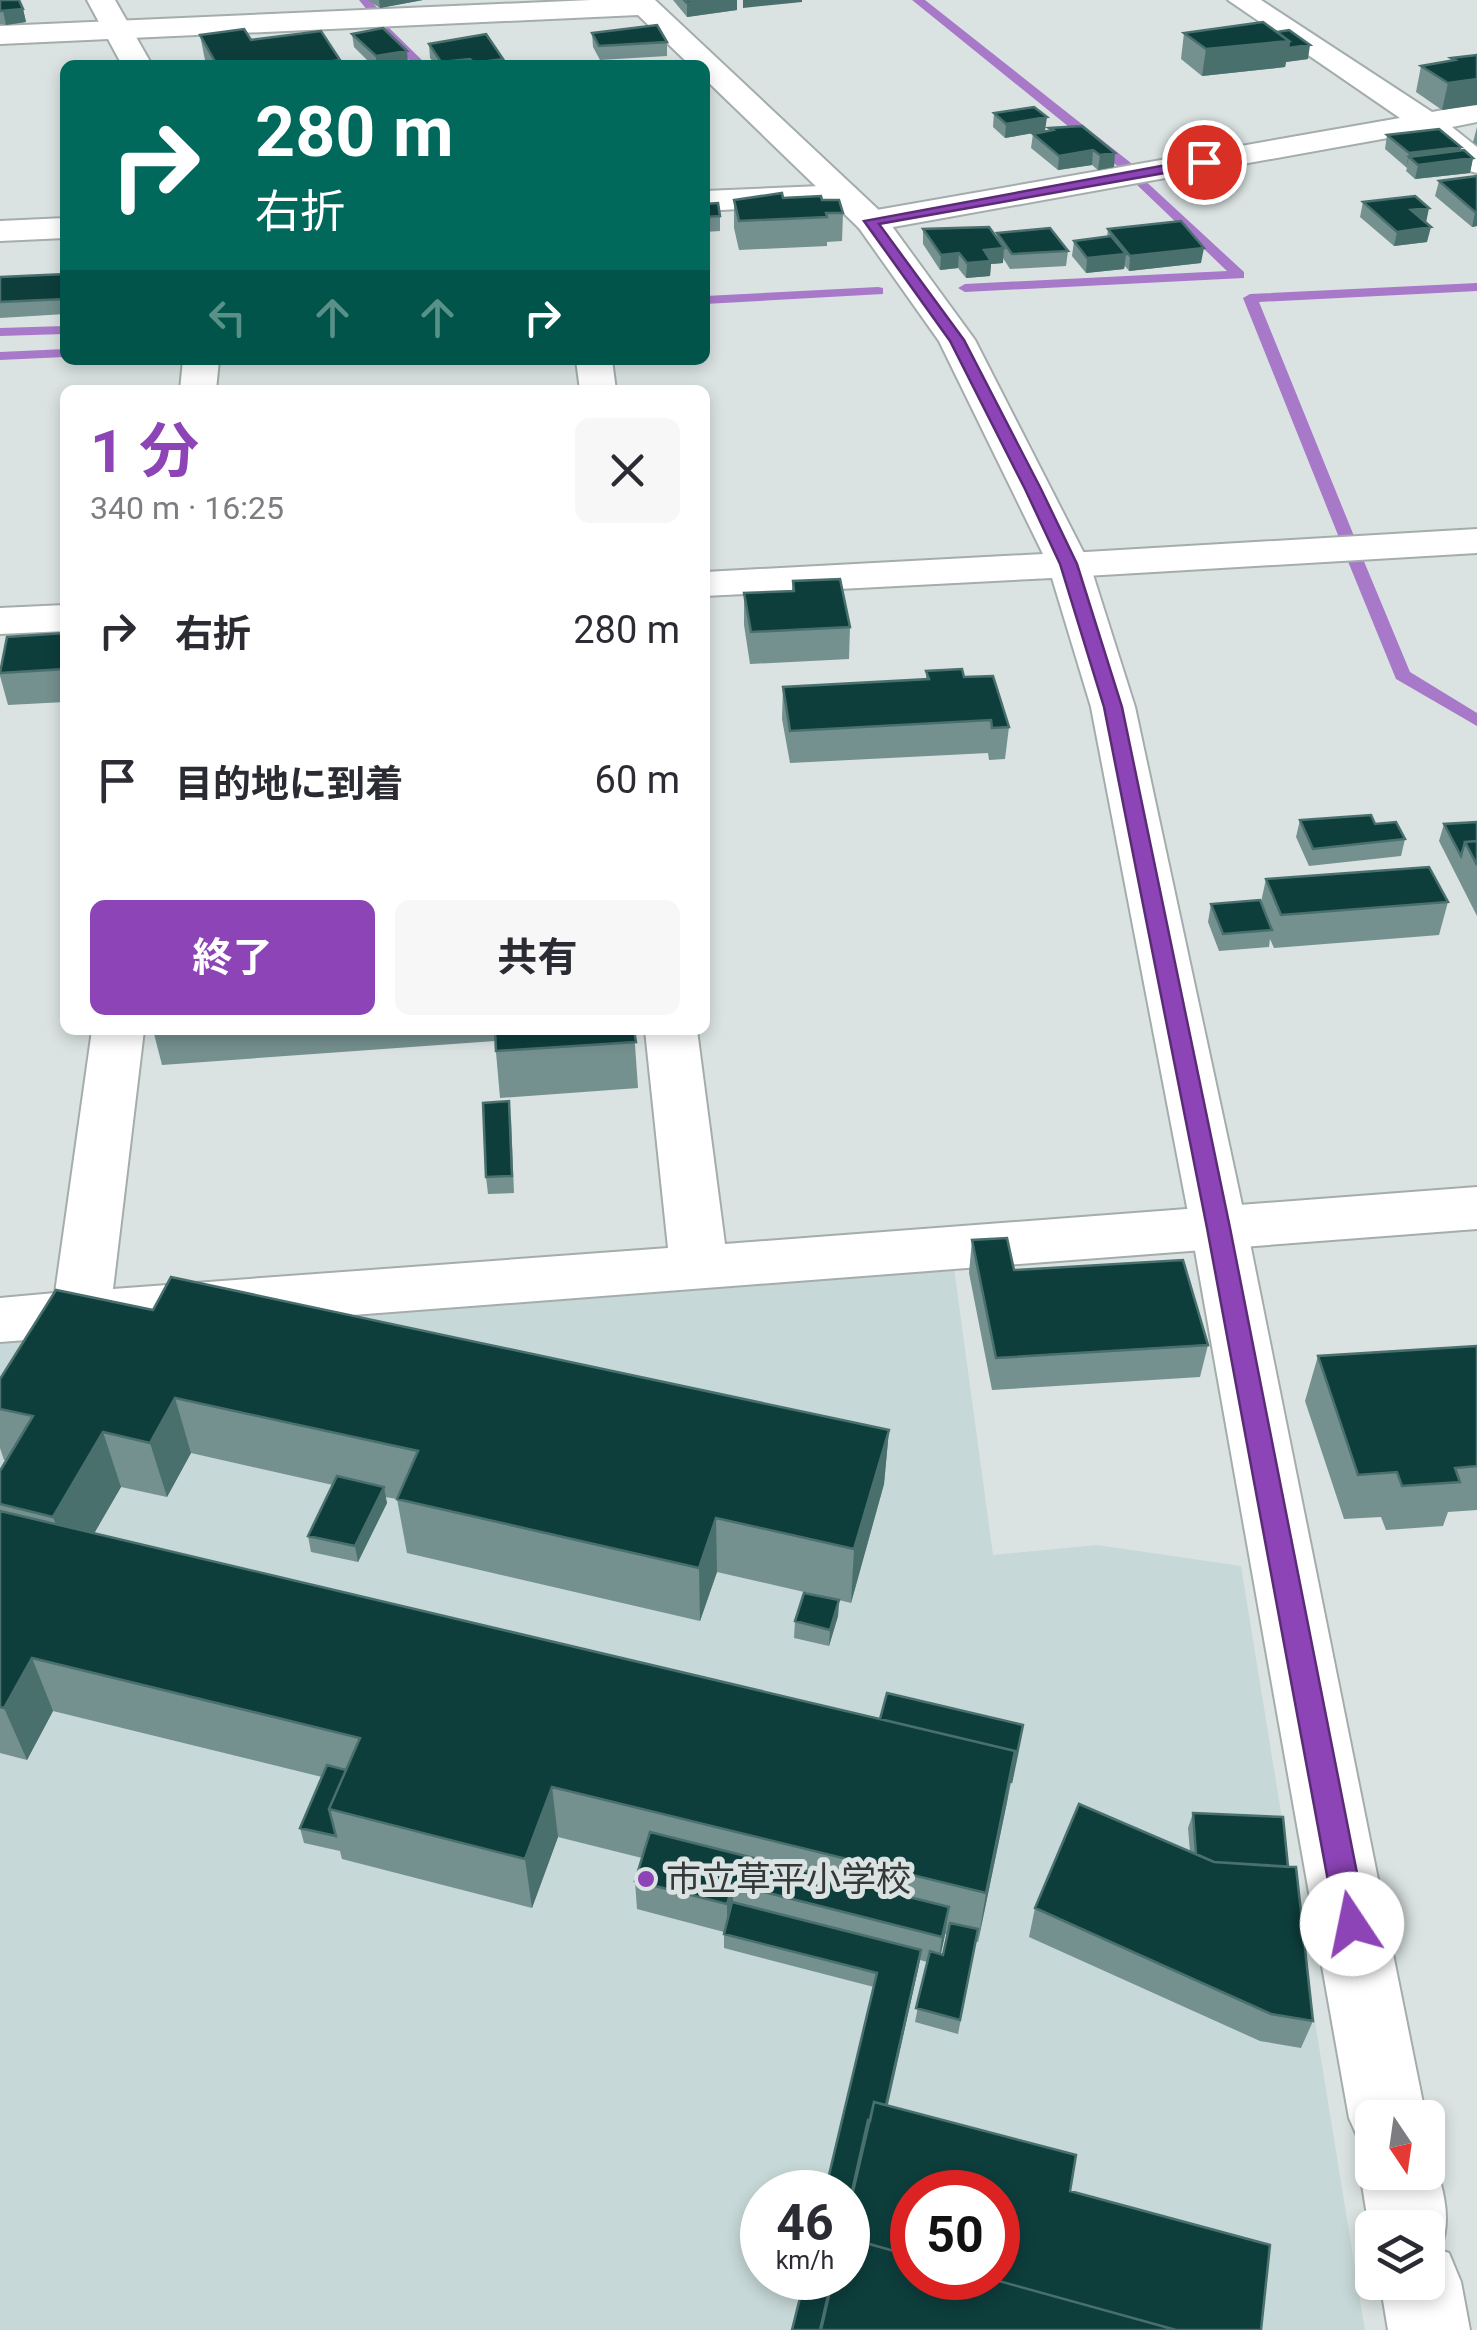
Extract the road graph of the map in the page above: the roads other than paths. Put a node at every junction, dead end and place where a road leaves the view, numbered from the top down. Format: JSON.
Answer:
{"nodes":[{"id":1,"x":101,"y":0,"type":"edge"},
{"id":2,"x":1242,"y":0,"type":"edge"},
{"id":3,"x":642,"y":3,"type":"edge"},
{"id":4,"x":118,"y":30,"type":"junction"},
{"id":5,"x":0,"y":35,"type":"edge"},
{"id":6,"x":134,"y":60,"type":"edge"},
{"id":7,"x":702,"y":60,"type":"edge"},
{"id":8,"x":710,"y":68,"type":"edge"},
{"id":9,"x":1477,"y":113,"type":"edge"},
{"id":10,"x":1427,"y":122,"type":"junction"},
{"id":11,"x":1477,"y":163,"type":"edge"},
{"id":12,"x":710,"y":201,"type":"edge"},
{"id":13,"x":857,"y":208,"type":"junction"},
{"id":14,"x":60,"y":228,"type":"edge"},
{"id":15,"x":0,"y":231,"type":"edge"},
{"id":16,"x":1477,"y":541,"type":"edge"},
{"id":17,"x":1069,"y":564,"type":"junction"},
{"id":18,"x":710,"y":584,"type":"edge"},
{"id":19,"x":60,"y":618,"type":"edge"},
{"id":20,"x":0,"y":621,"type":"edge"},
{"id":21,"x":117,"y":1035,"type":"edge"},
{"id":22,"x":673,"y":1035,"type":"edge"},
{"id":23,"x":1477,"y":1208,"type":"edge"},
{"id":24,"x":1219,"y":1228,"type":"junction"},
{"id":25,"x":700,"y":1267,"type":"junction"},
{"id":26,"x":81,"y":1314,"type":"junction"},
{"id":27,"x":0,"y":1320,"type":"edge"},
{"id":28,"x":1385,"y":2100,"type":"edge"},
{"id":29,"x":1423,"y":2300,"type":"edge"},
{"id":30,"x":1429,"y":2330,"type":"edge"}],
"edges":[{"from":1,"to":4,"type":"street"},
{"from":2,"to":10,"type":"street"},
{"from":3,"to":4,"type":"street"},
{"from":3,"to":7,"type":"street"},
{"from":4,"to":5,"type":"street"},
{"from":4,"to":6,"type":"street"},
{"from":8,"to":13,"type":"street"},
{"from":9,"to":10,"type":"street"},
{"from":10,"to":11,"type":"street"},
{"from":10,"to":13,"type":"street"},
{"from":12,"to":13,"type":"street"},
{"from":13,"to":17,"type":"street"},
{"from":14,"to":15,"type":"street"},
{"from":16,"to":17,"type":"street"},
{"from":17,"to":18,"type":"street"},
{"from":17,"to":24,"type":"street"},
{"from":19,"to":20,"type":"street"},
{"from":21,"to":26,"type":"street"},
{"from":22,"to":25,"type":"street"},
{"from":23,"to":24,"type":"street"},
{"from":24,"to":25,"type":"street"},
{"from":24,"to":28,"type":"street"},
{"from":25,"to":26,"type":"street"},
{"from":26,"to":27,"type":"street"},
{"from":29,"to":30,"type":"street"}]}
